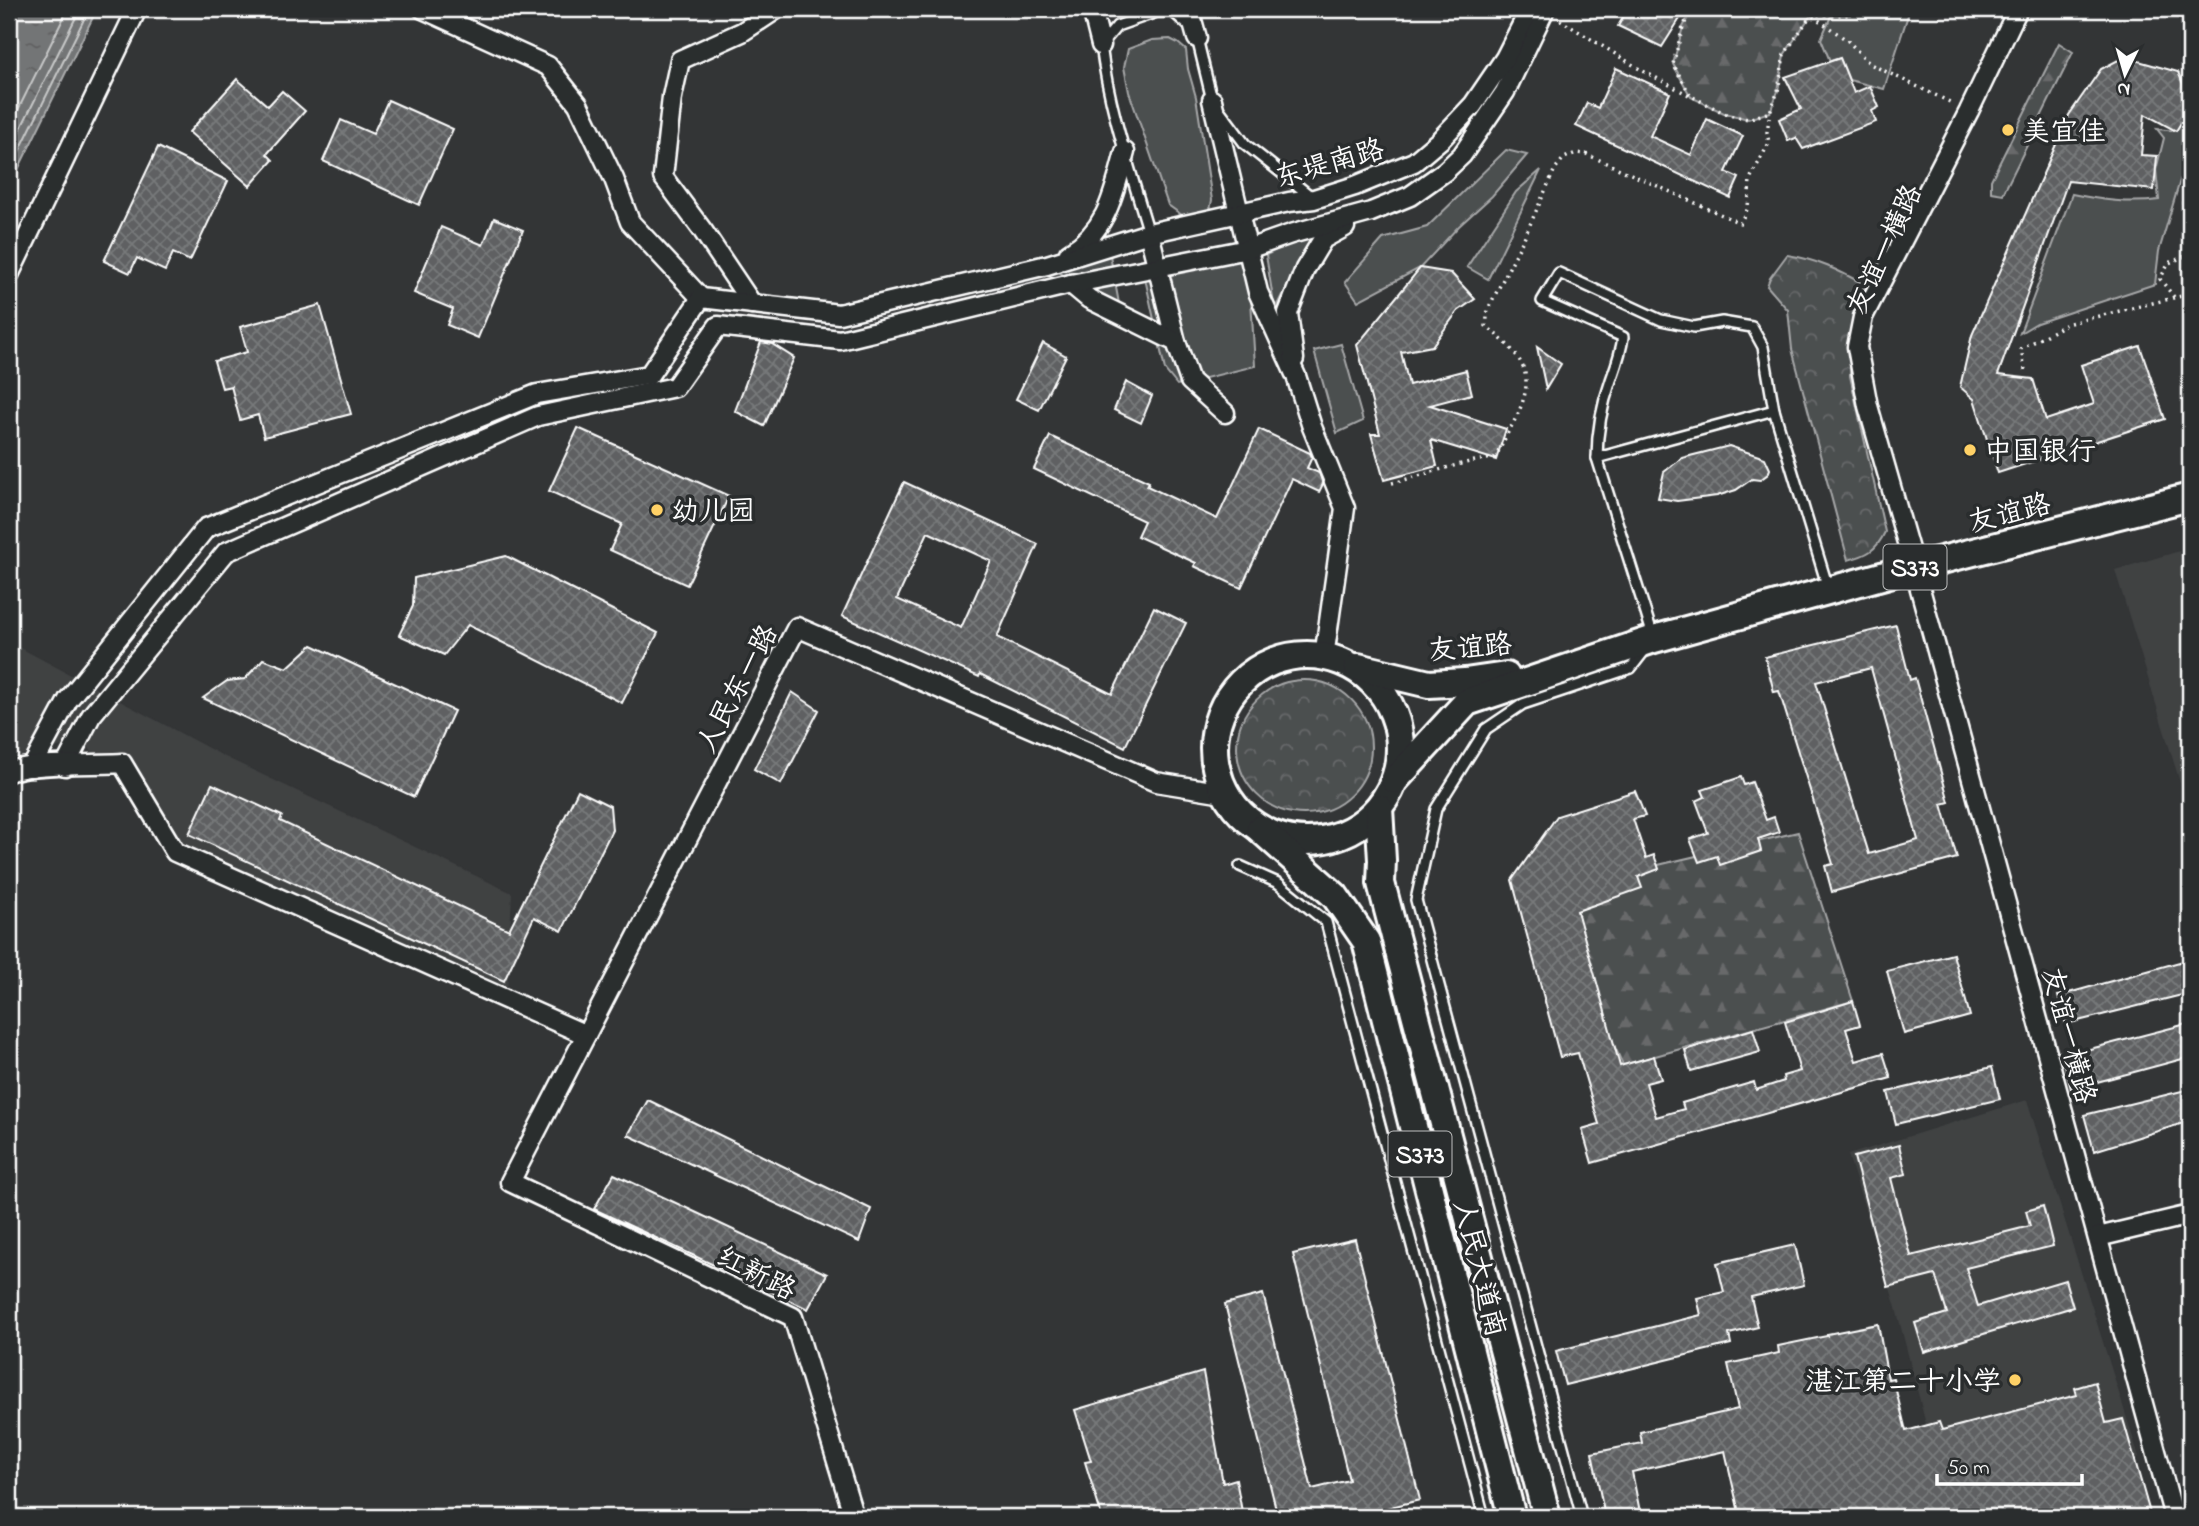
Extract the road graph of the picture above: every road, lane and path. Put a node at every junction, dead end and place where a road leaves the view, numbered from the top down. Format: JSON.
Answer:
{"nodes":[{"id":1,"x":137,"y":9,"type":"edge"},
{"id":2,"x":423,"y":9,"type":"edge"},
{"id":3,"x":776,"y":9,"type":"edge"},
{"id":4,"x":1092,"y":9,"type":"edge"},
{"id":5,"x":1189,"y":9,"type":"edge"},
{"id":6,"x":1540,"y":9,"type":"edge"},
{"id":7,"x":1692,"y":9,"type":"edge"},
{"id":8,"x":1850,"y":9,"type":"edge"},
{"id":9,"x":2018,"y":9,"type":"edge"},
{"id":10,"x":2031,"y":9,"type":"edge"},
{"id":11,"x":1811,"y":15,"type":"junction"},
{"id":12,"x":1197,"y":38,"type":"junction"},
{"id":13,"x":1101,"y":45,"type":"junction"},
{"id":14,"x":1691,"y":96,"type":"junction"},
{"id":15,"x":1212,"y":100,"type":"junction"},
{"id":16,"x":1969,"y":111,"type":"junction"},
{"id":17,"x":1770,"y":112,"type":"junction"},
{"id":18,"x":1125,"y":152,"type":"junction"},
{"id":19,"x":2190,"y":167,"type":"edge"},
{"id":20,"x":1314,"y":199,"type":"junction"},
{"id":21,"x":1371,"y":212,"type":"junction"},
{"id":22,"x":1239,"y":213,"type":"junction"},
{"id":23,"x":2190,"y":228,"type":"edge"},
{"id":24,"x":1149,"y":233,"type":"junction"},
{"id":25,"x":2190,"y":247,"type":"edge"},
{"id":26,"x":1248,"y":249,"type":"junction"},
{"id":27,"x":1047,"y":265,"type":"junction"},
{"id":28,"x":1158,"y":267,"type":"junction"},
{"id":29,"x":9,"y":275,"type":"edge"},
{"id":30,"x":1071,"y":284,"type":"junction"},
{"id":31,"x":2190,"y":294,"type":"edge"},
{"id":32,"x":2174,"y":297,"type":"junction"},
{"id":33,"x":701,"y":298,"type":"junction"},
{"id":34,"x":752,"y":304,"type":"junction"},
{"id":35,"x":1176,"y":342,"type":"junction"},
{"id":36,"x":2025,"y":370,"type":"dead end"},
{"id":37,"x":1296,"y":376,"type":"junction"},
{"id":38,"x":1774,"y":410,"type":"junction"},
{"id":39,"x":1225,"y":413,"type":"dead end"},
{"id":40,"x":1597,"y":458,"type":"junction"},
{"id":41,"x":1392,"y":482,"type":"dead end"},
{"id":42,"x":2190,"y":497,"type":"edge"},
{"id":43,"x":1919,"y":567,"type":"junction"},
{"id":44,"x":1828,"y":590,"type":"junction"},
{"id":45,"x":1647,"y":641,"type":"junction"},
{"id":46,"x":1335,"y":660,"type":"junction"},
{"id":47,"x":65,"y":766,"type":"junction"},
{"id":48,"x":32,"y":767,"type":"junction"},
{"id":49,"x":9,"y":772,"type":"edge"},
{"id":50,"x":1395,"y":780,"type":"junction"},
{"id":51,"x":1224,"y":793,"type":"junction"},
{"id":52,"x":1379,"y":808,"type":"junction"},
{"id":53,"x":1260,"y":829,"type":"junction"},
{"id":54,"x":1240,"y":866,"type":"dead end"},
{"id":55,"x":586,"y":1035,"type":"junction"},
{"id":56,"x":510,"y":1182,"type":"joint"},
{"id":57,"x":2190,"y":1215,"type":"edge"},
{"id":58,"x":2098,"y":1237,"type":"junction"},
{"id":59,"x":854,"y":1517,"type":"edge"},
{"id":60,"x":1484,"y":1517,"type":"edge"},
{"id":61,"x":1512,"y":1517,"type":"edge"},
{"id":62,"x":1547,"y":1517,"type":"edge"},
{"id":63,"x":1582,"y":1517,"type":"edge"},
{"id":64,"x":2175,"y":1517,"type":"edge"}],
"edges":[{"from":1,"to":29,"type":"street"},
{"from":2,"to":33,"type":"street"},
{"from":3,"to":34,"type":"street"},
{"from":4,"to":13,"type":"street"},
{"from":5,"to":12,"type":"street"},
{"from":6,"to":14,"type":"path"},
{"from":6,"to":20,"type":"street","name":"东堤南路"},
{"from":6,"to":21,"type":"street","name":"东堤南路"},
{"from":7,"to":14,"type":"path"},
{"from":8,"to":11,"type":"path"},
{"from":9,"to":16,"type":"street","name":"友谊一横路"},
{"from":10,"to":43,"type":"street","name":"友谊一横路"},
{"from":11,"to":16,"type":"path"},
{"from":11,"to":17,"type":"path"},
{"from":12,"to":13,"type":"lane"},
{"from":12,"to":15,"type":"lane"},
{"from":13,"to":18,"type":"lane"},
{"from":14,"to":17,"type":"path"},
{"from":15,"to":20,"type":"lane"},
{"from":15,"to":22,"type":"street"},
{"from":16,"to":43,"type":"street","name":"友谊一横路"},
{"from":17,"to":41,"type":"path"},
{"from":18,"to":24,"type":"lane"},
{"from":18,"to":27,"type":"street"},
{"from":19,"to":23,"type":"path"},
{"from":20,"to":22,"type":"street","name":"东堤南路"},
{"from":21,"to":26,"type":"street","name":"东堤南路"},
{"from":21,"to":37,"type":"street"},
{"from":22,"to":24,"type":"street","name":"东堤南路"},
{"from":22,"to":26,"type":"street"},
{"from":24,"to":27,"type":"street","name":"东堤南路"},
{"from":24,"to":28,"type":"street"},
{"from":25,"to":32,"type":"path"},
{"from":26,"to":28,"type":"street","name":"东堤南路"},
{"from":26,"to":37,"type":"street"},
{"from":27,"to":34,"type":"street","name":"东堤南路"},
{"from":28,"to":30,"type":"street","name":"东堤南路"},
{"from":28,"to":35,"type":"street"},
{"from":30,"to":35,"type":"street"},
{"from":30,"to":47,"type":"street","name":"东堤南路"},
{"from":31,"to":32,"type":"path"},
{"from":32,"to":36,"type":"path"},
{"from":33,"to":34,"type":"street","name":"东堤南路"},
{"from":33,"to":48,"type":"street"},
{"from":35,"to":39,"type":"street"},
{"from":37,"to":46,"type":"street"},
{"from":38,"to":40,"type":"lane"},
{"from":38,"to":40,"type":"lane"},
{"from":38,"to":44,"type":"lane"},
{"from":40,"to":45,"type":"lane"},
{"from":42,"to":43,"type":"main road","name":"友谊路","number":"S373"},
{"from":43,"to":44,"type":"main road","name":"友谊路","number":"S373"},
{"from":43,"to":58,"type":"street","name":"友谊一横路"},
{"from":44,"to":45,"type":"main road","name":"友谊路","number":"S373"},
{"from":45,"to":46,"type":"main road","name":"友谊路","number":"S373"},
{"from":45,"to":50,"type":"main road","name":"友谊路","number":"S373"},
{"from":45,"to":63,"type":"lane"},
{"from":46,"to":50,"type":"main road","number":"S373"},
{"from":46,"to":51,"type":"main road","number":"S373"},
{"from":47,"to":48,"type":"street"},
{"from":47,"to":55,"type":"street"},
{"from":48,"to":49,"type":"street"},
{"from":50,"to":52,"type":"main road","number":"S373"},
{"from":51,"to":53,"type":"main road","number":"S373"},
{"from":51,"to":55,"type":"street","name":"人民东一路"},
{"from":52,"to":53,"type":"main road","number":"S373"},
{"from":52,"to":62,"type":"main road","name":"人民大道南","number":"S373"},
{"from":53,"to":61,"type":"main road","name":"人民大道南","number":"S373"},
{"from":54,"to":60,"type":"lane"},
{"from":55,"to":56,"type":"street","name":"人民东一路"},
{"from":56,"to":59,"type":"street","name":"红新路"},
{"from":57,"to":58,"type":"street"},
{"from":58,"to":64,"type":"street","name":"友谊一横路"}]}
